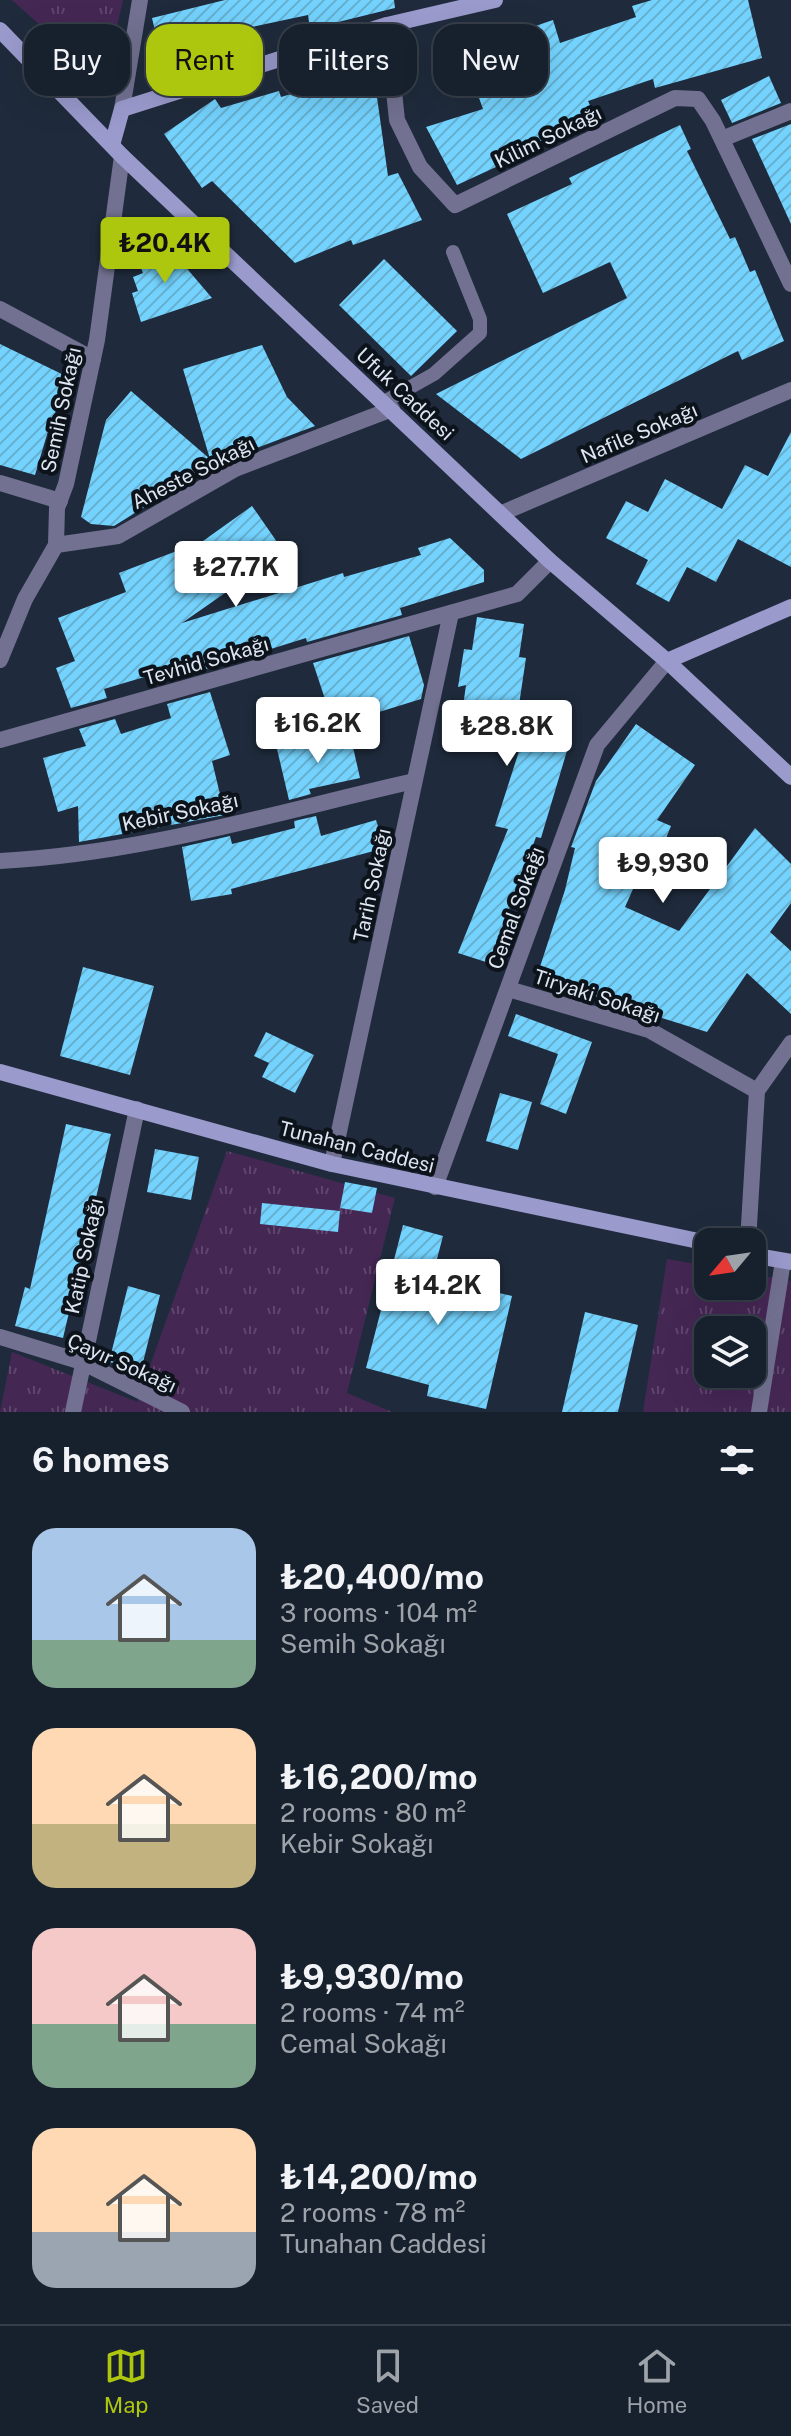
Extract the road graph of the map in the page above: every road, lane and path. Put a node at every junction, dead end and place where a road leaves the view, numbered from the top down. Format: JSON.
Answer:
{"nodes":[{"id":1,"x":140,"y":0,"type":"edge"},
{"id":2,"x":495,"y":0,"type":"edge"},
{"id":3,"x":391,"y":24,"type":"edge"},
{"id":4,"x":0,"y":30,"type":"edge"},
{"id":5,"x":279,"y":59,"type":"edge"},
{"id":6,"x":394,"y":96,"type":"edge"},
{"id":7,"x":122,"y":109,"type":"junction"},
{"id":8,"x":791,"y":111,"type":"edge"},
{"id":9,"x":722,"y":139,"type":"junction"},
{"id":10,"x":117,"y":150,"type":"junction"},
{"id":11,"x":453,"y":252,"type":"dead end"},
{"id":12,"x":791,"y":284,"type":"edge"},
{"id":13,"x":0,"y":309,"type":"edge"},
{"id":14,"x":93,"y":359,"type":"junction"},
{"id":15,"x":791,"y":390,"type":"edge"},
{"id":16,"x":388,"y":406,"type":"junction"},
{"id":17,"x":0,"y":483,"type":"edge"},
{"id":18,"x":60,"y":501,"type":"junction"},
{"id":19,"x":502,"y":513,"type":"junction"},
{"id":20,"x":56,"y":545,"type":"junction"},
{"id":21,"x":550,"y":561,"type":"junction"},
{"id":22,"x":791,"y":607,"type":"edge"},
{"id":23,"x":451,"y":613,"type":"junction"},
{"id":24,"x":2,"y":651,"type":"edge"},
{"id":25,"x":667,"y":661,"type":"junction"},
{"id":26,"x":0,"y":740,"type":"edge"},
{"id":27,"x":791,"y":777,"type":"edge"},
{"id":28,"x":414,"y":781,"type":"junction"},
{"id":29,"x":0,"y":861,"type":"edge"},
{"id":30,"x":508,"y":989,"type":"junction"},
{"id":31,"x":791,"y":1043,"type":"edge"},
{"id":32,"x":0,"y":1072,"type":"edge"},
{"id":33,"x":757,"y":1091,"type":"junction"},
{"id":34,"x":137,"y":1109,"type":"junction"},
{"id":35,"x":332,"y":1164,"type":"junction"},
{"id":36,"x":435,"y":1187,"type":"junction"},
{"id":37,"x":749,"y":1228,"type":"edge"},
{"id":38,"x":694,"y":1240,"type":"edge"},
{"id":39,"x":766,"y":1258,"type":"edge"},
{"id":40,"x":787,"y":1262,"type":"edge"},
{"id":41,"x":0,"y":1337,"type":"edge"},
{"id":42,"x":82,"y":1362,"type":"junction"},
{"id":43,"x":73,"y":1412,"type":"edge"},
{"id":44,"x":182,"y":1412,"type":"edge"},
{"id":45,"x":759,"y":1412,"type":"edge"}],
"edges":[{"from":1,"to":7,"type":"street"},
{"from":2,"to":3,"type":"street"},
{"from":4,"to":10,"type":"street","name":"Ufuk Caddesi"},
{"from":5,"to":7,"type":"street"},
{"from":6,"to":9,"type":"street","name":"Kilim Sokağı"},
{"from":7,"to":10,"type":"street"},
{"from":8,"to":9,"type":"street"},
{"from":9,"to":12,"type":"street","name":"Kilim Sokağı"},
{"from":10,"to":14,"type":"street","name":"Semih Sokağı"},
{"from":10,"to":16,"type":"street","name":"Ufuk Caddesi"},
{"from":11,"to":16,"type":"lane"},
{"from":13,"to":14,"type":"street"},
{"from":14,"to":18,"type":"street","name":"Semih Sokağı"},
{"from":15,"to":19,"type":"street","name":"Nafile Sokağı"},
{"from":16,"to":19,"type":"street","name":"Ufuk Caddesi"},
{"from":16,"to":20,"type":"street","name":"Aheste Sokağı"},
{"from":17,"to":18,"type":"street"},
{"from":18,"to":20,"type":"street","name":"Semih Sokağı"},
{"from":19,"to":21,"type":"street","name":"Ufuk Caddesi"},
{"from":20,"to":24,"type":"street","name":"Semih Sokağı"},
{"from":21,"to":23,"type":"street","name":"Tevhid Sokağı"},
{"from":21,"to":25,"type":"street","name":"Ufuk Caddesi"},
{"from":22,"to":25,"type":"street"},
{"from":23,"to":26,"type":"street","name":"Tevhid Sokağı"},
{"from":23,"to":28,"type":"street","name":"Tarih Sokağı"},
{"from":25,"to":27,"type":"street","name":"Ufuk Caddesi"},
{"from":25,"to":30,"type":"street","name":"Cemal Sokağı"},
{"from":28,"to":29,"type":"street","name":"Kebir Sokağı"},
{"from":28,"to":35,"type":"street","name":"Tarih Sokağı"},
{"from":30,"to":33,"type":"street","name":"Tiryaki Sokağı"},
{"from":30,"to":36,"type":"street","name":"Cemal Sokağı"},
{"from":31,"to":33,"type":"street"},
{"from":32,"to":34,"type":"street","name":"Tunahan Caddesi"},
{"from":33,"to":37,"type":"street"},
{"from":34,"to":35,"type":"street","name":"Tunahan Caddesi"},
{"from":34,"to":42,"type":"street","name":"Katip Sokağı"},
{"from":35,"to":36,"type":"street","name":"Tunahan Caddesi"},
{"from":36,"to":38,"type":"street","name":"Tunahan Caddesi"},
{"from":39,"to":40,"type":"street"},
{"from":40,"to":45,"type":"street"},
{"from":41,"to":42,"type":"street","name":"Çayır Sokağı"},
{"from":42,"to":43,"type":"street","name":"Katip Sokağı"},
{"from":42,"to":44,"type":"street","name":"Çayır Sokağı"}]}
